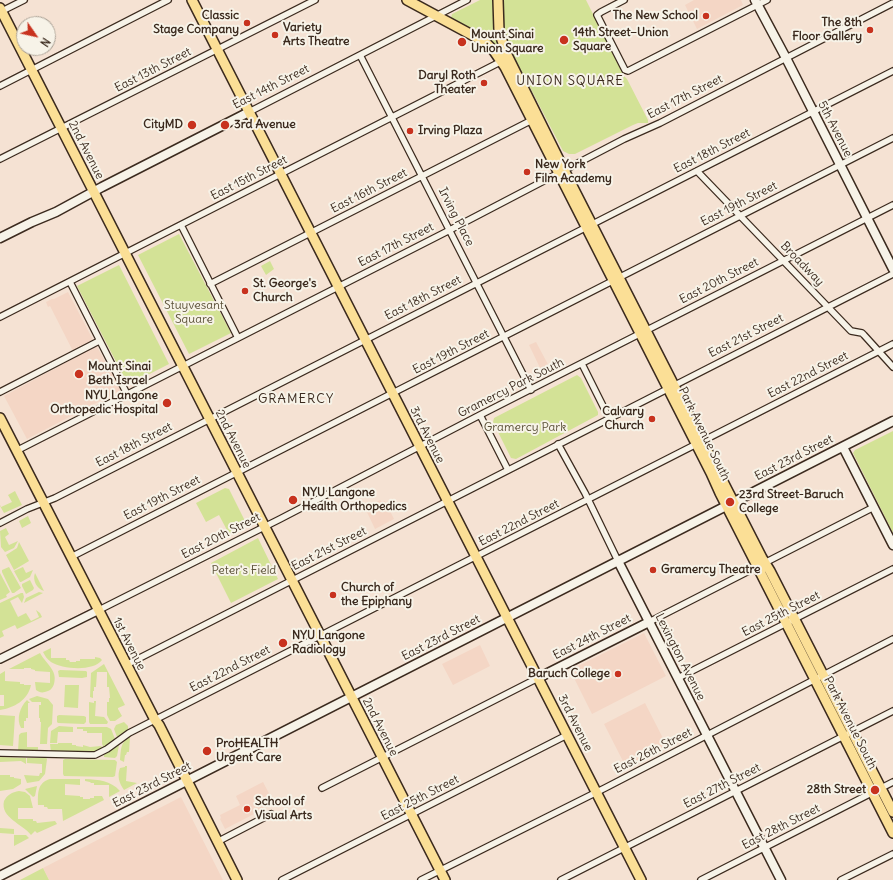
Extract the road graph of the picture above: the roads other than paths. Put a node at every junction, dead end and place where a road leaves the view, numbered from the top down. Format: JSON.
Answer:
{"nodes":[{"id":1,"x":24,"y":0,"type":"edge"},
{"id":2,"x":168,"y":0,"type":"edge"},
{"id":3,"x":192,"y":0,"type":"edge"},
{"id":4,"x":315,"y":0,"type":"edge"},
{"id":5,"x":407,"y":0,"type":"edge"},
{"id":6,"x":467,"y":0,"type":"edge"},
{"id":7,"x":498,"y":0,"type":"edge"},
{"id":8,"x":624,"y":0,"type":"edge"},
{"id":9,"x":767,"y":0,"type":"edge"},
{"id":10,"x":756,"y":2,"type":"edge"},
{"id":11,"x":893,"y":3,"type":"edge"},
{"id":12,"x":1,"y":11,"type":"edge"},
{"id":13,"x":436,"y":16,"type":"junction"},
{"id":14,"x":218,"y":50,"type":"junction"},
{"id":15,"x":360,"y":55,"type":"junction"},
{"id":16,"x":786,"y":58,"type":"junction"},
{"id":17,"x":505,"y":60,"type":"junction"},
{"id":18,"x":31,"y":70,"type":"junction"},
{"id":19,"x":893,"y":71,"type":"edge"},
{"id":20,"x":0,"y":86,"type":"edge"},
{"id":21,"x":249,"y":112,"type":"junction"},
{"id":22,"x":813,"y":112,"type":"junction"},
{"id":23,"x":392,"y":117,"type":"junction"},
{"id":24,"x":535,"y":118,"type":"junction"},
{"id":25,"x":61,"y":129,"type":"junction"},
{"id":26,"x":893,"y":138,"type":"edge"},
{"id":27,"x":0,"y":159,"type":"edge"},
{"id":28,"x":840,"y":165,"type":"junction"},
{"id":29,"x":561,"y":171,"type":"junction"},
{"id":30,"x":697,"y":171,"type":"junction"},
{"id":31,"x":281,"y":174,"type":"junction"},
{"id":32,"x":422,"y":176,"type":"junction"},
{"id":33,"x":93,"y":192,"type":"junction"},
{"id":34,"x":893,"y":205,"type":"edge"},
{"id":35,"x":741,"y":216,"type":"junction"},
{"id":36,"x":867,"y":218,"type":"junction"},
{"id":37,"x":181,"y":226,"type":"junction"},
{"id":38,"x":589,"y":226,"type":"junction"},
{"id":39,"x":450,"y":230,"type":"junction"},
{"id":40,"x":311,"y":233,"type":"junction"},
{"id":41,"x":0,"y":238,"type":"edge"},
{"id":42,"x":125,"y":254,"type":"junction"},
{"id":43,"x":783,"y":261,"type":"junction"},
{"id":44,"x":893,"y":269,"type":"edge"},
{"id":45,"x":893,"y":274,"type":"edge"},
{"id":46,"x":616,"y":279,"type":"junction"},
{"id":47,"x":70,"y":282,"type":"junction"},
{"id":48,"x":477,"y":283,"type":"junction"},
{"id":49,"x":210,"y":284,"type":"junction"},
{"id":50,"x":338,"y":286,"type":"junction"},
{"id":51,"x":828,"y":307,"type":"junction"},
{"id":52,"x":0,"y":317,"type":"edge"},
{"id":53,"x":643,"y":333,"type":"junction"},
{"id":54,"x":504,"y":336,"type":"junction"},
{"id":55,"x":238,"y":338,"type":"junction"},
{"id":56,"x":366,"y":340,"type":"junction"},
{"id":57,"x":100,"y":341,"type":"junction"},
{"id":58,"x":893,"y":344,"type":"edge"},
{"id":59,"x":879,"y":351,"type":"junction"},
{"id":60,"x":582,"y":364,"type":"junction"},
{"id":61,"x":182,"y":366,"type":"junction"},
{"id":62,"x":893,"y":367,"type":"edge"},
{"id":63,"x":671,"y":387,"type":"junction"},
{"id":64,"x":531,"y":390,"type":"junction"},
{"id":65,"x":0,"y":392,"type":"edge"},
{"id":66,"x":393,"y":393,"type":"junction"},
{"id":67,"x":127,"y":394,"type":"junction"},
{"id":68,"x":480,"y":415,"type":"junction"},
{"id":69,"x":0,"y":418,"type":"edge"},
{"id":70,"x":610,"y":418,"type":"junction"},
{"id":71,"x":209,"y":419,"type":"junction"},
{"id":72,"x":893,"y":421,"type":"edge"},
{"id":73,"x":450,"y":431,"type":"joint"},
{"id":74,"x":699,"y":443,"type":"junction"},
{"id":75,"x":558,"y":444,"type":"junction"},
{"id":76,"x":420,"y":447,"type":"junction"},
{"id":77,"x":843,"y":447,"type":"junction"},
{"id":78,"x":16,"y":451,"type":"junction"},
{"id":79,"x":508,"y":470,"type":"junction"},
{"id":80,"x":236,"y":473,"type":"junction"},
{"id":81,"x":588,"y":500,"type":"junction"},
{"id":82,"x":448,"y":501,"type":"junction"},
{"id":83,"x":43,"y":503,"type":"junction"},
{"id":84,"x":730,"y":504,"type":"junction"},
{"id":85,"x":874,"y":507,"type":"junction"},
{"id":86,"x":0,"y":523,"type":"edge"},
{"id":87,"x":264,"y":527,"type":"junction"},
{"id":88,"x":893,"y":545,"type":"edge"},
{"id":89,"x":71,"y":557,"type":"junction"},
{"id":90,"x":476,"y":557,"type":"junction"},
{"id":91,"x":618,"y":561,"type":"junction"},
{"id":92,"x":761,"y":564,"type":"junction"},
{"id":93,"x":893,"y":569,"type":"edge"},
{"id":94,"x":292,"y":580,"type":"junction"},
{"id":95,"x":98,"y":610,"type":"junction"},
{"id":96,"x":507,"y":618,"type":"junction"},
{"id":97,"x":795,"y":619,"type":"junction"},
{"id":98,"x":649,"y":622,"type":"junction"},
{"id":99,"x":786,"y":623,"type":"junction"},
{"id":100,"x":320,"y":636,"type":"junction"},
{"id":101,"x":893,"y":639,"type":"edge"},
{"id":102,"x":0,"y":659,"type":"edge"},
{"id":103,"x":126,"y":665,"type":"junction"},
{"id":104,"x":824,"y":675,"type":"junction"},
{"id":105,"x":538,"y":678,"type":"junction"},
{"id":106,"x":678,"y":678,"type":"junction"},
{"id":107,"x":815,"y":680,"type":"junction"},
{"id":108,"x":351,"y":697,"type":"junction"},
{"id":109,"x":893,"y":711,"type":"edge"},
{"id":110,"x":154,"y":720,"type":"junction"},
{"id":111,"x":852,"y":732,"type":"junction"},
{"id":112,"x":567,"y":735,"type":"junction"},
{"id":113,"x":707,"y":735,"type":"junction"},
{"id":114,"x":844,"y":736,"type":"junction"},
{"id":115,"x":0,"y":753,"type":"edge"},
{"id":116,"x":382,"y":757,"type":"junction"},
{"id":117,"x":187,"y":781,"type":"junction"},
{"id":118,"x":893,"y":782,"type":"edge"},
{"id":119,"x":322,"y":788,"type":"dead end"},
{"id":120,"x":881,"y":788,"type":"junction"},
{"id":121,"x":736,"y":791,"type":"junction"},
{"id":122,"x":596,"y":792,"type":"junction"},
{"id":123,"x":872,"y":793,"type":"junction"},
{"id":124,"x":893,"y":812,"type":"edge"},
{"id":125,"x":271,"y":814,"type":"dead end"},
{"id":126,"x":412,"y":814,"type":"junction"},
{"id":127,"x":893,"y":833,"type":"edge"},
{"id":128,"x":218,"y":842,"type":"junction"},
{"id":129,"x":625,"y":848,"type":"junction"},
{"id":130,"x":764,"y":848,"type":"junction"},
{"id":131,"x":893,"y":854,"type":"edge"},
{"id":132,"x":440,"y":870,"type":"junction"},
{"id":133,"x":0,"y":876,"type":"edge"},
{"id":134,"x":237,"y":880,"type":"edge"},
{"id":135,"x":282,"y":880,"type":"edge"},
{"id":136,"x":421,"y":880,"type":"edge"},
{"id":137,"x":445,"y":880,"type":"edge"},
{"id":138,"x":561,"y":880,"type":"edge"},
{"id":139,"x":642,"y":880,"type":"edge"},
{"id":140,"x":701,"y":880,"type":"edge"},
{"id":141,"x":781,"y":880,"type":"edge"},
{"id":142,"x":841,"y":880,"type":"edge"}],
"edges":[{"from":1,"to":12,"type":"street"},
{"from":2,"to":18,"type":"street"},
{"from":3,"to":14,"type":"main road","name":"3rd Avenue"},
{"from":4,"to":14,"type":"street","name":"East 13th Street"},
{"from":5,"to":13,"type":"main road"},
{"from":6,"to":13,"type":"street","name":"East 14th Street"},
{"from":7,"to":17,"type":"main road"},
{"from":8,"to":10,"type":"street"},
{"from":9,"to":10,"type":"street"},
{"from":10,"to":16,"type":"main road","name":"5th Avenue"},
{"from":11,"to":16,"type":"street","name":"East 17th Street"},
{"from":12,"to":18,"type":"main road","name":"2nd Avenue"},
{"from":13,"to":15,"type":"street","name":"East 14th Street"},
{"from":13,"to":17,"type":"main road"},
{"from":14,"to":21,"type":"main road","name":"3rd Avenue"},
{"from":14,"to":25,"type":"street","name":"East 13th Street"},
{"from":15,"to":21,"type":"street","name":"East 14th Street"},
{"from":15,"to":23,"type":"street","name":"Irving Place"},
{"from":16,"to":22,"type":"main road","name":"5th Avenue"},
{"from":16,"to":29,"type":"street","name":"East 17th Street"},
{"from":17,"to":23,"type":"street","name":"East 15th Street"},
{"from":17,"to":24,"type":"main road","name":"Park Avenue South"},
{"from":18,"to":20,"type":"street"},
{"from":18,"to":25,"type":"main road","name":"2nd Avenue"},
{"from":19,"to":22,"type":"street","name":"East 18th Street"},
{"from":21,"to":31,"type":"main road","name":"3rd Avenue"},
{"from":21,"to":33,"type":"main road","name":"East 14th Street"},
{"from":22,"to":28,"type":"main road","name":"5th Avenue"},
{"from":22,"to":30,"type":"street","name":"East 18th Street"},
{"from":23,"to":31,"type":"street","name":"East 15th Street"},
{"from":23,"to":32,"type":"street","name":"Irving Place"},
{"from":24,"to":29,"type":"main road","name":"Park Avenue South"},
{"from":24,"to":32,"type":"street","name":"East 16th Street"},
{"from":25,"to":27,"type":"street","name":"East 13th Street"},
{"from":25,"to":33,"type":"main road","name":"2nd Avenue"},
{"from":26,"to":28,"type":"street","name":"East 19th Street"},
{"from":28,"to":35,"type":"street","name":"East 19th Street"},
{"from":28,"to":36,"type":"main road","name":"5th Avenue"},
{"from":29,"to":38,"type":"main road","name":"Park Avenue South"},
{"from":29,"to":39,"type":"street","name":"East 17th Street"},
{"from":30,"to":35,"type":"street","name":"Broadway"},
{"from":30,"to":38,"type":"street","name":"East 18th Street"},
{"from":31,"to":37,"type":"street","name":"East 15th Street"},
{"from":31,"to":40,"type":"main road","name":"3rd Avenue"},
{"from":32,"to":39,"type":"street","name":"Irving Place"},
{"from":32,"to":40,"type":"street","name":"East 16th Street"},
{"from":33,"to":41,"type":"main road","name":"East 14th Street"},
{"from":33,"to":42,"type":"main road","name":"2nd Avenue"},
{"from":34,"to":36,"type":"street","name":"East 20th Street"},
{"from":35,"to":43,"type":"street","name":"Broadway"},
{"from":35,"to":46,"type":"street","name":"East 19th Street"},
{"from":36,"to":43,"type":"street","name":"East 20th Street"},
{"from":36,"to":44,"type":"main road","name":"5th Avenue"},
{"from":37,"to":42,"type":"street","name":"East 15th Street"},
{"from":37,"to":49,"type":"street"},
{"from":38,"to":46,"type":"main road","name":"Park Avenue South"},
{"from":38,"to":48,"type":"street","name":"East 18th Street"},
{"from":39,"to":48,"type":"street","name":"Irving Place"},
{"from":39,"to":50,"type":"street","name":"East 17th Street"},
{"from":40,"to":49,"type":"street","name":"East 16th Street"},
{"from":40,"to":50,"type":"main road","name":"3rd Avenue"},
{"from":42,"to":47,"type":"street","name":"East 15th Street"},
{"from":42,"to":61,"type":"main road","name":"2nd Avenue"},
{"from":43,"to":51,"type":"street","name":"Broadway"},
{"from":43,"to":53,"type":"street","name":"East 20th Street"},
{"from":45,"to":51,"type":"street","name":"East 21st Street"},
{"from":46,"to":53,"type":"main road","name":"Park Avenue South"},
{"from":46,"to":54,"type":"street","name":"East 19th Street"},
{"from":47,"to":52,"type":"street","name":"East 15th Street"},
{"from":47,"to":57,"type":"street"},
{"from":48,"to":54,"type":"street","name":"Irving Place"},
{"from":48,"to":56,"type":"street","name":"East 18th Street"},
{"from":49,"to":55,"type":"street"},
{"from":50,"to":55,"type":"street","name":"East 17th Street"},
{"from":50,"to":56,"type":"main road","name":"3rd Avenue"},
{"from":51,"to":59,"type":"street","name":"Broadway"},
{"from":51,"to":63,"type":"street","name":"East 21st Street"},
{"from":53,"to":60,"type":"street","name":"East 20th Street"},
{"from":53,"to":63,"type":"main road","name":"Park Avenue South"},
{"from":54,"to":64,"type":"street","name":"Irving Place"},
{"from":54,"to":66,"type":"street","name":"East 19th Street"},
{"from":55,"to":61,"type":"street","name":"East 17th Street"},
{"from":56,"to":66,"type":"main road","name":"3rd Avenue"},
{"from":56,"to":71,"type":"street","name":"East 18th Street"},
{"from":57,"to":65,"type":"street"},
{"from":57,"to":67,"type":"street"},
{"from":58,"to":59,"type":"street","name":"East 22nd Street"},
{"from":59,"to":62,"type":"street","name":"Broadway"},
{"from":59,"to":74,"type":"street","name":"East 22nd Street"},
{"from":60,"to":64,"type":"street","name":"Gramercy Park South"},
{"from":60,"to":70,"type":"street"},
{"from":61,"to":67,"type":"street","name":"East 17th Street"},
{"from":61,"to":71,"type":"main road","name":"2nd Avenue"},
{"from":63,"to":70,"type":"street","name":"East 21st Street"},
{"from":63,"to":74,"type":"main road","name":"Park Avenue South"},
{"from":64,"to":68,"type":"street","name":"Gramercy Park South"},
{"from":66,"to":76,"type":"main road","name":"3rd Avenue"},
{"from":66,"to":80,"type":"street","name":"East 19th Street"},
{"from":67,"to":78,"type":"street","name":"East 17th Street"},
{"from":68,"to":73,"type":"street","name":"Gramercy Park South"},
{"from":68,"to":79,"type":"street"},
{"from":69,"to":78,"type":"main road","name":"1st Avenue"},
{"from":70,"to":75,"type":"street","name":"East 21st Street"},
{"from":71,"to":80,"type":"main road","name":"2nd Avenue"},
{"from":71,"to":83,"type":"street","name":"East 18th Street"},
{"from":72,"to":77,"type":"main road","name":"East 23rd Street"},
{"from":73,"to":76,"type":"street","name":"East 20th Street"},
{"from":74,"to":81,"type":"street","name":"East 22nd Street"},
{"from":74,"to":84,"type":"main road","name":"Park Avenue South"},
{"from":75,"to":79,"type":"street","name":"East 21st Street"},
{"from":75,"to":81,"type":"street","name":"Lexington Avenue"},
{"from":76,"to":82,"type":"main road","name":"3rd Avenue"},
{"from":76,"to":87,"type":"street","name":"East 20th Street"},
{"from":77,"to":84,"type":"main road","name":"East 23rd Street"},
{"from":77,"to":85,"type":"main road"},
{"from":78,"to":83,"type":"main road","name":"1st Avenue"},
{"from":79,"to":82,"type":"street","name":"East 21st Street"},
{"from":80,"to":87,"type":"main road","name":"2nd Avenue"},
{"from":80,"to":89,"type":"street","name":"East 19th Street"},
{"from":81,"to":90,"type":"street","name":"East 22nd Street"},
{"from":81,"to":91,"type":"street","name":"Lexington Avenue"},
{"from":82,"to":90,"type":"main road","name":"3rd Avenue"},
{"from":82,"to":94,"type":"street","name":"East 21st Street"},
{"from":83,"to":86,"type":"street","name":"East 18th Street"},
{"from":83,"to":89,"type":"main road","name":"1st Avenue"},
{"from":84,"to":91,"type":"main road","name":"East 23rd Street"},
{"from":84,"to":92,"type":"main road","name":"Park Avenue South"},
{"from":85,"to":88,"type":"main road"},
{"from":85,"to":92,"type":"street","name":"East 24th Street"},
{"from":87,"to":94,"type":"main road","name":"2nd Avenue"},
{"from":87,"to":95,"type":"street","name":"East 20th Street"},
{"from":89,"to":95,"type":"main road","name":"1st Avenue"},
{"from":90,"to":96,"type":"main road","name":"3rd Avenue"},
{"from":90,"to":100,"type":"street","name":"East 22nd Street"},
{"from":91,"to":96,"type":"main road","name":"East 23rd Street"},
{"from":91,"to":98,"type":"main road","name":"Lexington Avenue"},
{"from":92,"to":97,"type":"main road","name":"Park Avenue South"},
{"from":92,"to":98,"type":"street","name":"East 24th Street"},
{"from":92,"to":99,"type":"main road","name":"Park Avenue South"},
{"from":93,"to":97,"type":"street","name":"East 25th Street"},
{"from":94,"to":100,"type":"main road","name":"2nd Avenue"},
{"from":94,"to":103,"type":"street","name":"East 21st Street"},
{"from":95,"to":102,"type":"street","name":"East 20th Street"},
{"from":95,"to":103,"type":"main road","name":"1st Avenue"},
{"from":96,"to":105,"type":"main road","name":"3rd Avenue"},
{"from":96,"to":108,"type":"main road","name":"East 23rd Street"},
{"from":97,"to":99,"type":"street","name":"East 25th Street"},
{"from":97,"to":104,"type":"main road","name":"Park Avenue South"},
{"from":98,"to":105,"type":"main road","name":"East 24th Street"},
{"from":98,"to":106,"type":"main road","name":"Lexington Avenue"},
{"from":99,"to":106,"type":"street","name":"East 25th Street"},
{"from":99,"to":107,"type":"main road","name":"Park Avenue South"},
{"from":100,"to":108,"type":"main road","name":"2nd Avenue"},
{"from":100,"to":110,"type":"street","name":"East 22nd Street"},
{"from":101,"to":104,"type":"street","name":"East 26th Street"},
{"from":103,"to":110,"type":"main road","name":"1st Avenue"},
{"from":104,"to":107,"type":"street","name":"East 26th Street"},
{"from":104,"to":111,"type":"main road","name":"Park Avenue South"},
{"from":105,"to":112,"type":"main road","name":"3rd Avenue"},
{"from":105,"to":116,"type":"street","name":"East 24th Street"},
{"from":106,"to":113,"type":"main road","name":"Lexington Avenue"},
{"from":107,"to":113,"type":"street","name":"East 26th Street"},
{"from":107,"to":114,"type":"main road","name":"Park Avenue South"},
{"from":108,"to":116,"type":"main road","name":"2nd Avenue"},
{"from":108,"to":117,"type":"main road","name":"East 23rd Street"},
{"from":109,"to":111,"type":"street","name":"East 27th Street"},
{"from":110,"to":115,"type":"street","name":"East 22nd Street"},
{"from":110,"to":117,"type":"main road","name":"1st Avenue"},
{"from":111,"to":114,"type":"street","name":"East 27th Street"},
{"from":111,"to":120,"type":"main road","name":"Park Avenue South"},
{"from":112,"to":122,"type":"main road","name":"3rd Avenue"},
{"from":112,"to":126,"type":"street","name":"East 25th Street"},
{"from":113,"to":121,"type":"main road","name":"Lexington Avenue"},
{"from":113,"to":122,"type":"street","name":"East 26th Street"},
{"from":114,"to":121,"type":"street","name":"East 27th Street"},
{"from":114,"to":123,"type":"main road","name":"Park Avenue South"},
{"from":116,"to":119,"type":"street","name":"East 24th Street"},
{"from":116,"to":126,"type":"main road","name":"2nd Avenue"},
{"from":117,"to":128,"type":"main road","name":"1st Avenue"},
{"from":117,"to":133,"type":"main road","name":"East 23rd Street"},
{"from":118,"to":120,"type":"street","name":"East 28th Street"},
{"from":120,"to":123,"type":"street","name":"East 28th Street"},
{"from":120,"to":124,"type":"main road","name":"Park Avenue South"},
{"from":121,"to":129,"type":"street","name":"East 27th Street"},
{"from":121,"to":130,"type":"main road","name":"Lexington Avenue"},
{"from":122,"to":129,"type":"main road","name":"3rd Avenue"},
{"from":122,"to":132,"type":"street","name":"East 26th Street"},
{"from":123,"to":127,"type":"main road","name":"Park Avenue South"},
{"from":123,"to":130,"type":"street","name":"East 28th Street"},
{"from":125,"to":128,"type":"street"},
{"from":126,"to":132,"type":"main road","name":"2nd Avenue"},
{"from":126,"to":135,"type":"street","name":"East 25th Street"},
{"from":128,"to":134,"type":"main road","name":"1st Avenue"},
{"from":129,"to":138,"type":"street","name":"East 27th Street"},
{"from":129,"to":139,"type":"main road","name":"3rd Avenue"},
{"from":130,"to":140,"type":"street","name":"East 28th Street"},
{"from":130,"to":141,"type":"main road","name":"Lexington Avenue"},
{"from":131,"to":142,"type":"street"},
{"from":132,"to":136,"type":"street","name":"East 26th Street"},
{"from":132,"to":137,"type":"main road","name":"2nd Avenue"}]}
